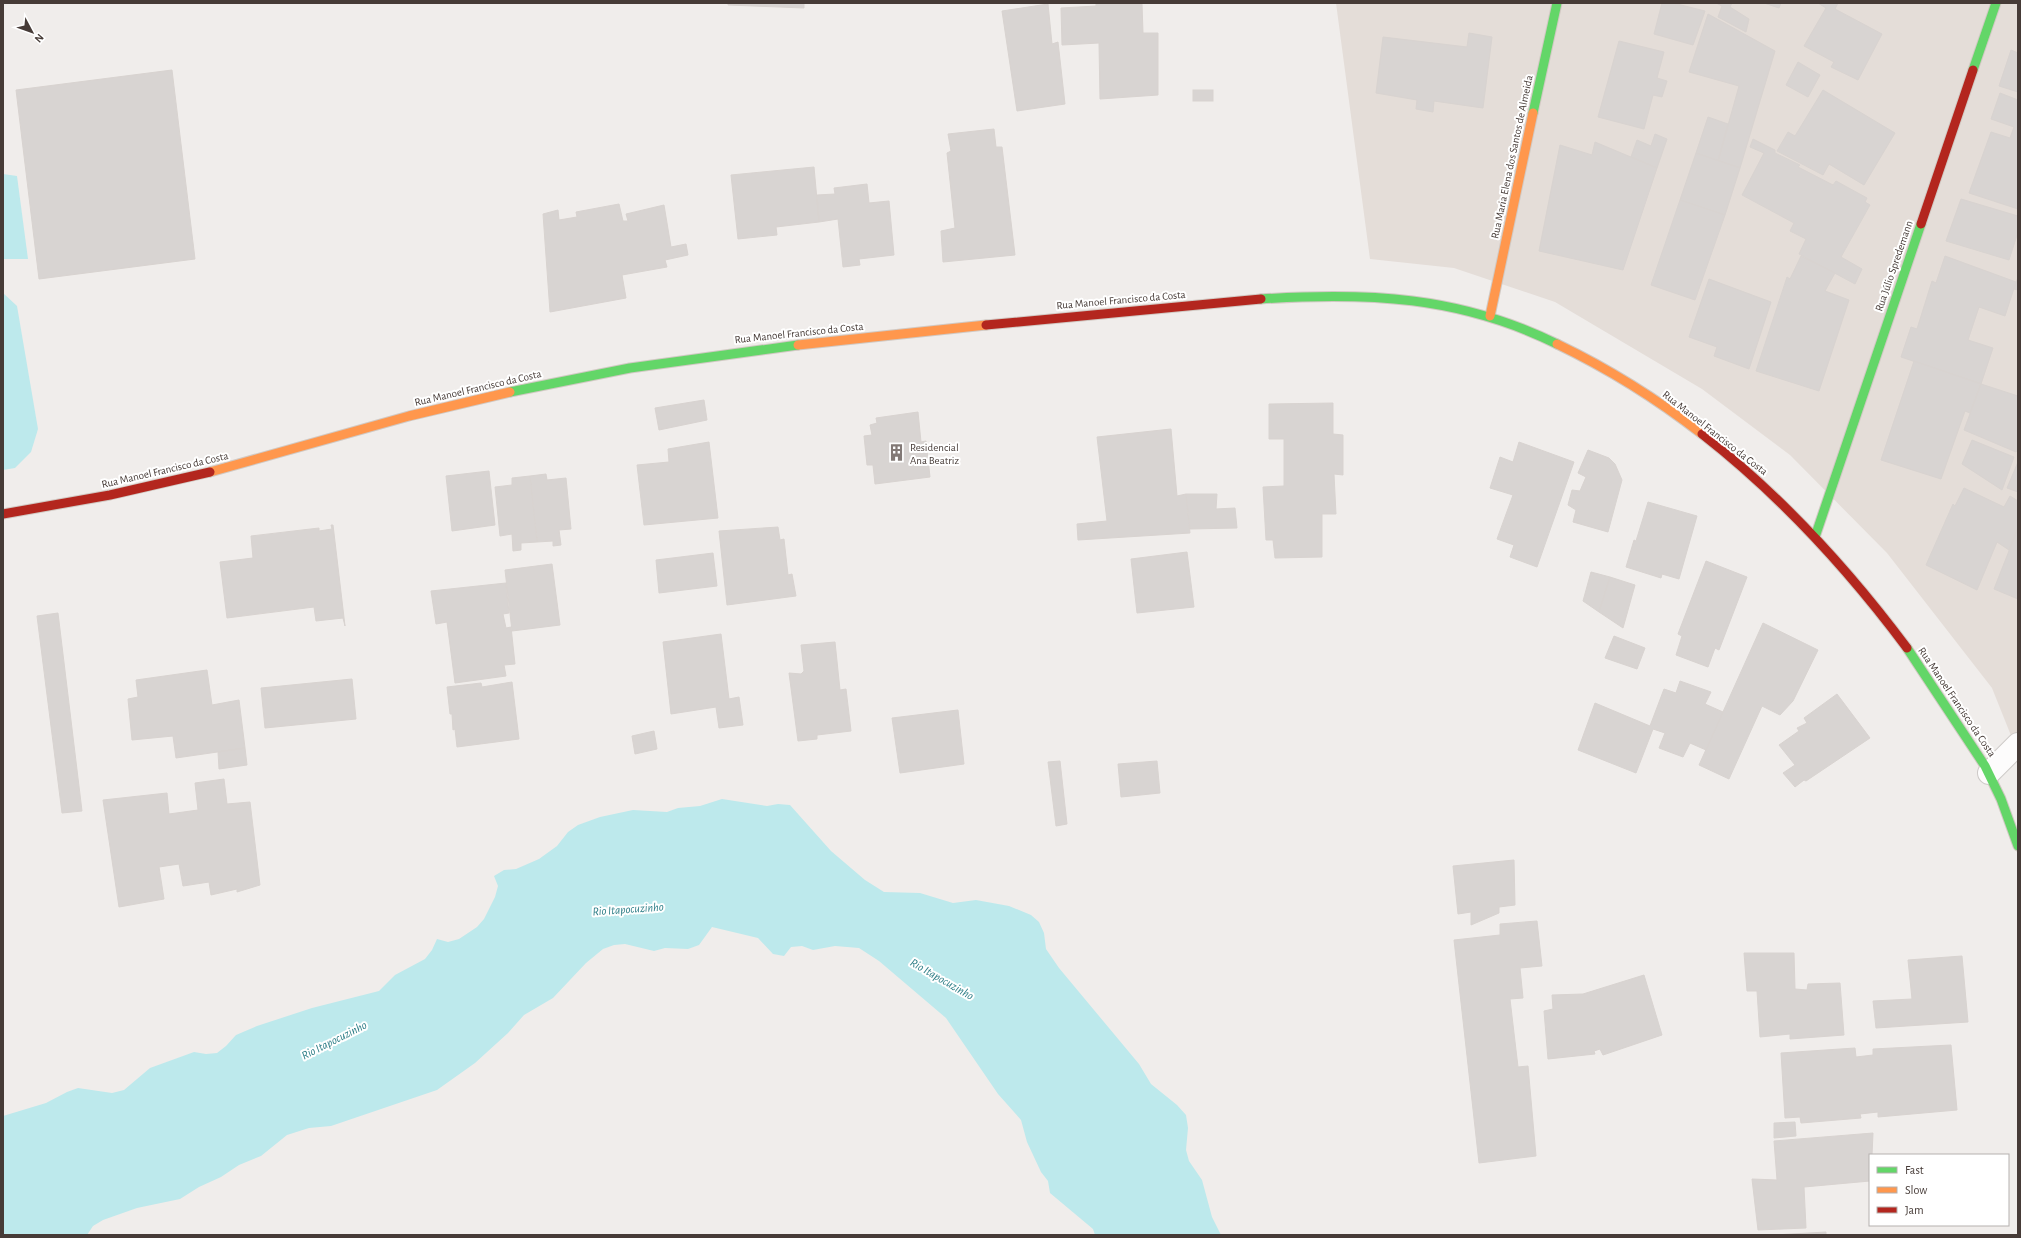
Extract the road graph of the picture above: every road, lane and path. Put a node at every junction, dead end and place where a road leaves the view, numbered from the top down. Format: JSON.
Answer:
{"nodes":[{"id":1,"x":1557,"y":3,"type":"edge"},
{"id":2,"x":1996,"y":3,"type":"edge"},
{"id":3,"x":1490,"y":316,"type":"junction"},
{"id":4,"x":3,"y":514,"type":"edge"},
{"id":5,"x":1815,"y":537,"type":"junction"},
{"id":6,"x":2018,"y":744,"type":"edge"},
{"id":7,"x":1989,"y":772,"type":"junction"},
{"id":8,"x":2018,"y":846,"type":"edge"}],
"edges":[{"from":1,"to":3,"type":"main road","name":"Rua Maria Elena dos Santos de Almeida"},
{"from":2,"to":5,"type":"main road","name":"Rua Júlio Spredemann"},
{"from":3,"to":4,"type":"main road","name":"Rua Manoel Francisco da Costa"},
{"from":3,"to":5,"type":"main road","name":"Rua Manoel Francisco da Costa"},
{"from":5,"to":7,"type":"main road","name":"Rua Manoel Francisco da Costa"},
{"from":6,"to":7,"type":"street"},
{"from":7,"to":8,"type":"main road","name":"Rua Manoel Francisco da Costa"}]}
